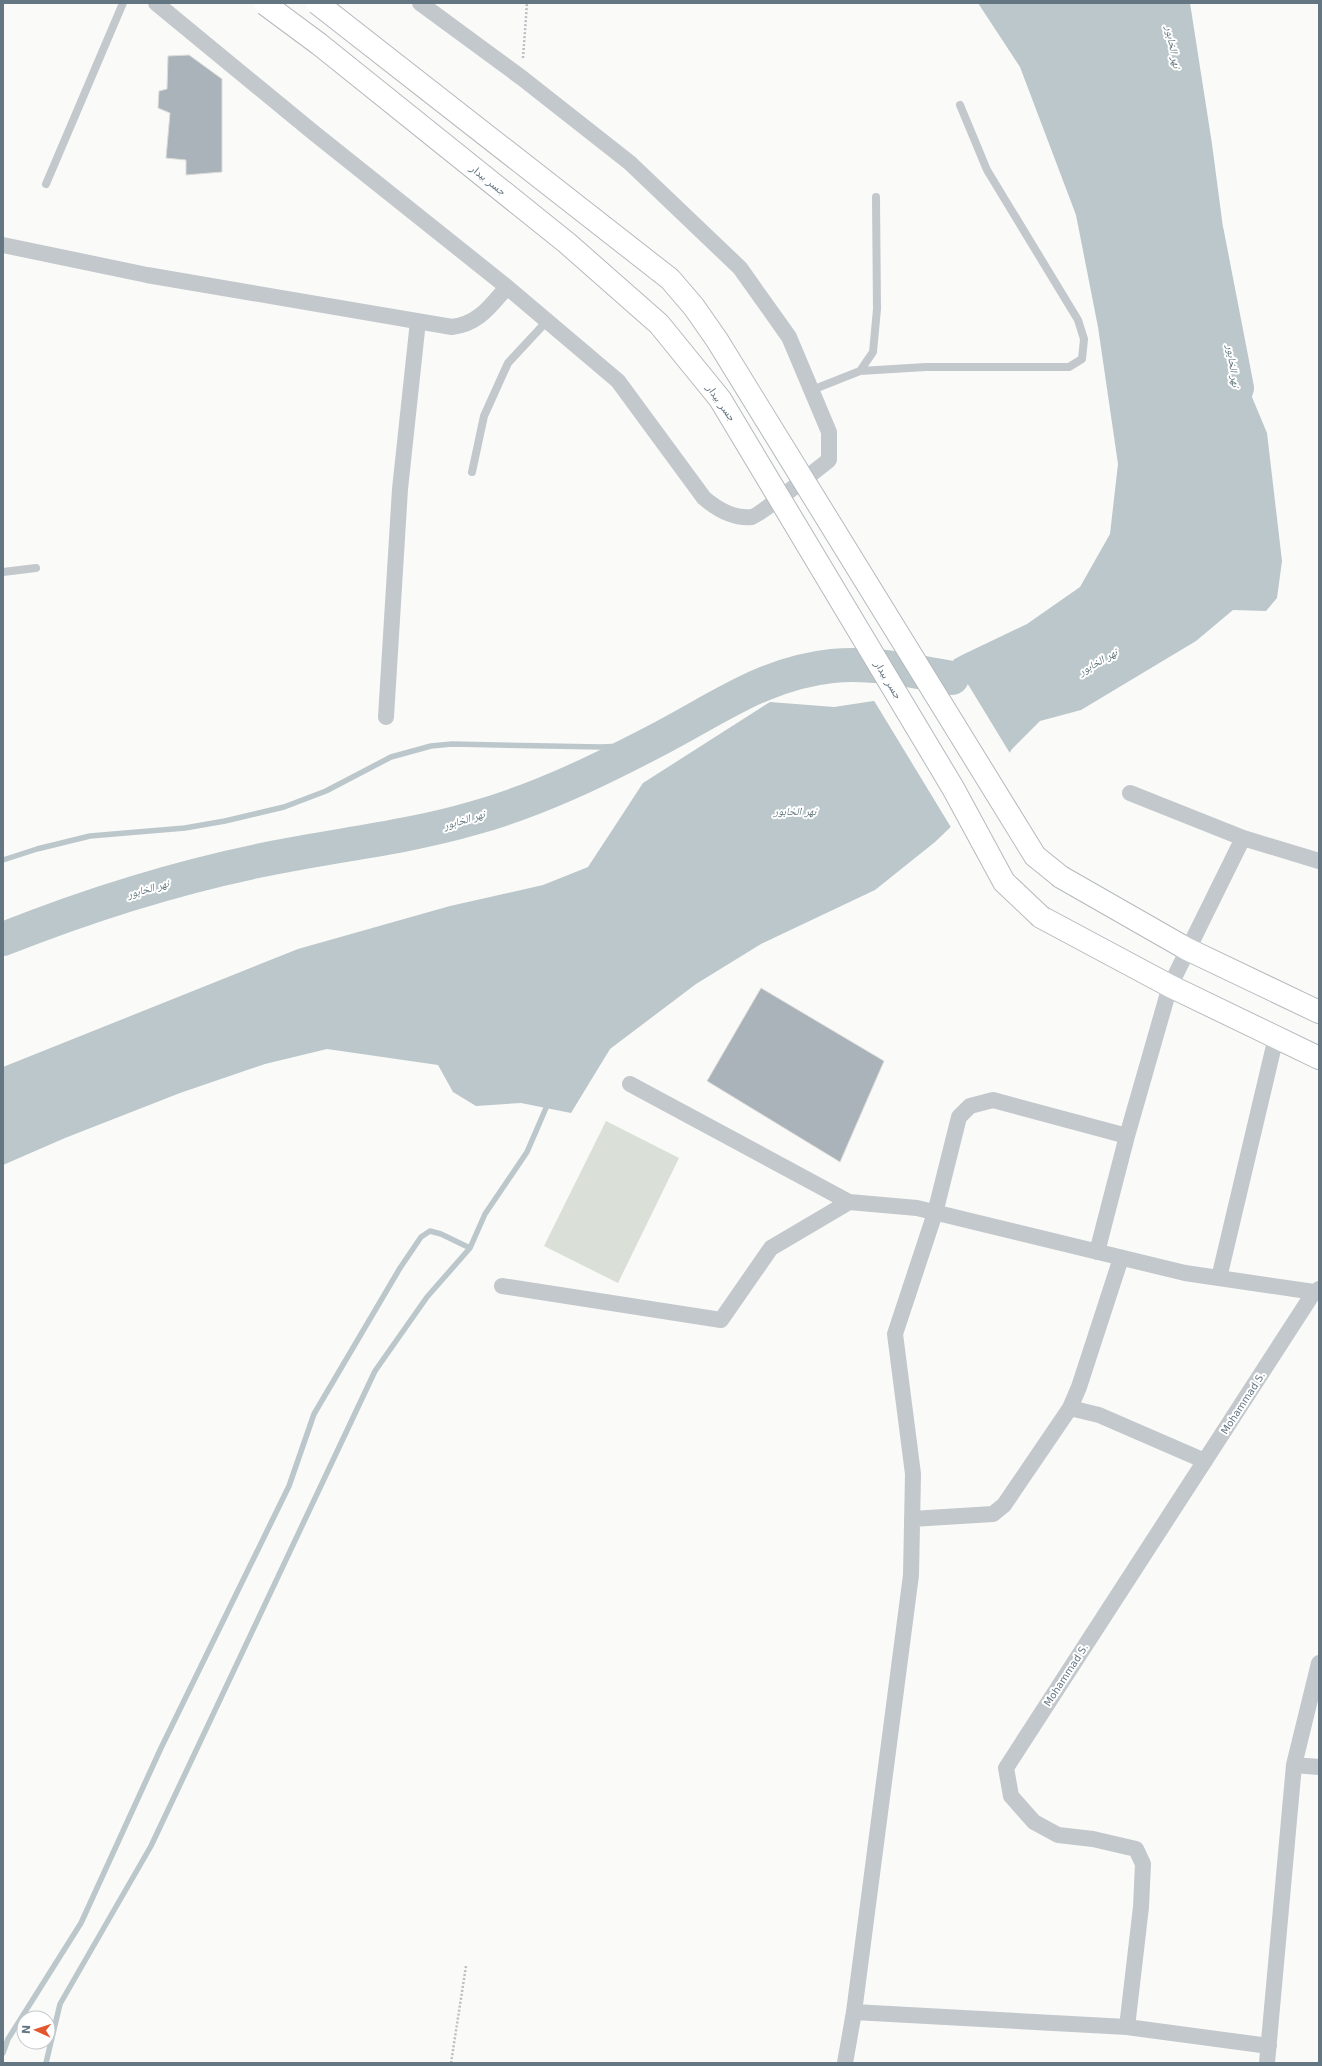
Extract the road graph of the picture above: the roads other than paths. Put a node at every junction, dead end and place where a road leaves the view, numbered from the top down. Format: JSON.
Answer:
{"nodes":[{"id":1,"x":123,"y":3,"type":"edge"},
{"id":2,"x":156,"y":3,"type":"edge"},
{"id":3,"x":264,"y":3,"type":"edge"},
{"id":4,"x":317,"y":3,"type":"edge"},
{"id":5,"x":420,"y":3,"type":"edge"},
{"id":6,"x":960,"y":105,"type":"dead end"},
{"id":7,"x":46,"y":184,"type":"dead end"},
{"id":8,"x":876,"y":197,"type":"dead end"},
{"id":9,"x":3,"y":245,"type":"edge"},
{"id":10,"x":506,"y":286,"type":"junction"},
{"id":11,"x":547,"y":320,"type":"junction"},
{"id":12,"x":418,"y":321,"type":"junction"},
{"id":13,"x":860,"y":371,"type":"junction"},
{"id":14,"x":812,"y":390,"type":"junction"},
{"id":15,"x":472,"y":472,"type":"dead end"},
{"id":16,"x":36,"y":568,"type":"dead end"},
{"id":17,"x":3,"y":572,"type":"edge"},
{"id":18,"x":386,"y":717,"type":"dead end"},
{"id":19,"x":1130,"y":793,"type":"dead end"},
{"id":20,"x":1244,"y":838,"type":"junction"},
{"id":21,"x":1319,"y":861,"type":"edge"},
{"id":22,"x":1187,"y":949,"type":"junction"},
{"id":23,"x":1170,"y":986,"type":"junction"},
{"id":24,"x":1319,"y":1012,"type":"edge"},
{"id":25,"x":1276,"y":1037,"type":"junction"},
{"id":26,"x":1319,"y":1058,"type":"edge"},
{"id":27,"x":630,"y":1084,"type":"dead end"},
{"id":28,"x":1127,"y":1136,"type":"junction"},
{"id":29,"x":849,"y":1202,"type":"junction"},
{"id":30,"x":935,"y":1213,"type":"junction"},
{"id":31,"x":1097,"y":1252,"type":"junction"},
{"id":32,"x":1121,"y":1258,"type":"junction"},
{"id":33,"x":1220,"y":1278,"type":"junction"},
{"id":34,"x":502,"y":1286,"type":"dead end"},
{"id":35,"x":1317,"y":1290,"type":"edge"},
{"id":36,"x":1070,"y":1408,"type":"junction"},
{"id":37,"x":1205,"y":1461,"type":"junction"},
{"id":38,"x":912,"y":1519,"type":"junction"},
{"id":39,"x":1319,"y":1663,"type":"edge"},
{"id":40,"x":1294,"y":1765,"type":"junction"},
{"id":41,"x":1319,"y":1767,"type":"edge"},
{"id":42,"x":854,"y":2012,"type":"junction"},
{"id":43,"x":1127,"y":2027,"type":"junction"},
{"id":44,"x":1269,"y":2046,"type":"junction"},
{"id":45,"x":845,"y":2063,"type":"edge"},
{"id":46,"x":1267,"y":2063,"type":"edge"}],
"edges":[{"from":1,"to":7,"type":"lane"},
{"from":2,"to":10,"type":"street"},
{"from":3,"to":23,"type":"main road","name":"جسر بيدار","bridge":true},
{"from":4,"to":22,"type":"main road","bridge":true},
{"from":5,"to":14,"type":"street"},
{"from":6,"to":13,"type":"lane"},
{"from":8,"to":13,"type":"lane"},
{"from":9,"to":12,"type":"street"},
{"from":10,"to":11,"type":"street"},
{"from":10,"to":12,"type":"street"},
{"from":11,"to":14,"type":"street"},
{"from":11,"to":15,"type":"lane"},
{"from":12,"to":18,"type":"street"},
{"from":13,"to":14,"type":"lane"},
{"from":16,"to":17,"type":"lane"},
{"from":19,"to":20,"type":"street"},
{"from":20,"to":21,"type":"street"},
{"from":20,"to":22,"type":"street"},
{"from":22,"to":23,"type":"street"},
{"from":22,"to":24,"type":"main road"},
{"from":23,"to":25,"type":"main road","name":"جسر بيدار"},
{"from":23,"to":28,"type":"street"},
{"from":25,"to":26,"type":"main road","name":"جسر بيدار"},
{"from":25,"to":33,"type":"street"},
{"from":27,"to":29,"type":"street"},
{"from":28,"to":30,"type":"street"},
{"from":28,"to":31,"type":"street"},
{"from":29,"to":30,"type":"street"},
{"from":29,"to":34,"type":"street"},
{"from":30,"to":31,"type":"street"},
{"from":30,"to":38,"type":"street"},
{"from":31,"to":32,"type":"street"},
{"from":32,"to":33,"type":"street"},
{"from":32,"to":36,"type":"street"},
{"from":33,"to":35,"type":"street"},
{"from":35,"to":37,"type":"street","name":"Mohammad S."},
{"from":36,"to":37,"type":"street"},
{"from":36,"to":38,"type":"street"},
{"from":37,"to":43,"type":"street","name":"Mohammad S."},
{"from":38,"to":42,"type":"street"},
{"from":39,"to":40,"type":"street"},
{"from":40,"to":41,"type":"street"},
{"from":40,"to":44,"type":"street"},
{"from":42,"to":43,"type":"street"},
{"from":42,"to":45,"type":"street"},
{"from":43,"to":44,"type":"street"},
{"from":44,"to":46,"type":"street"}]}
